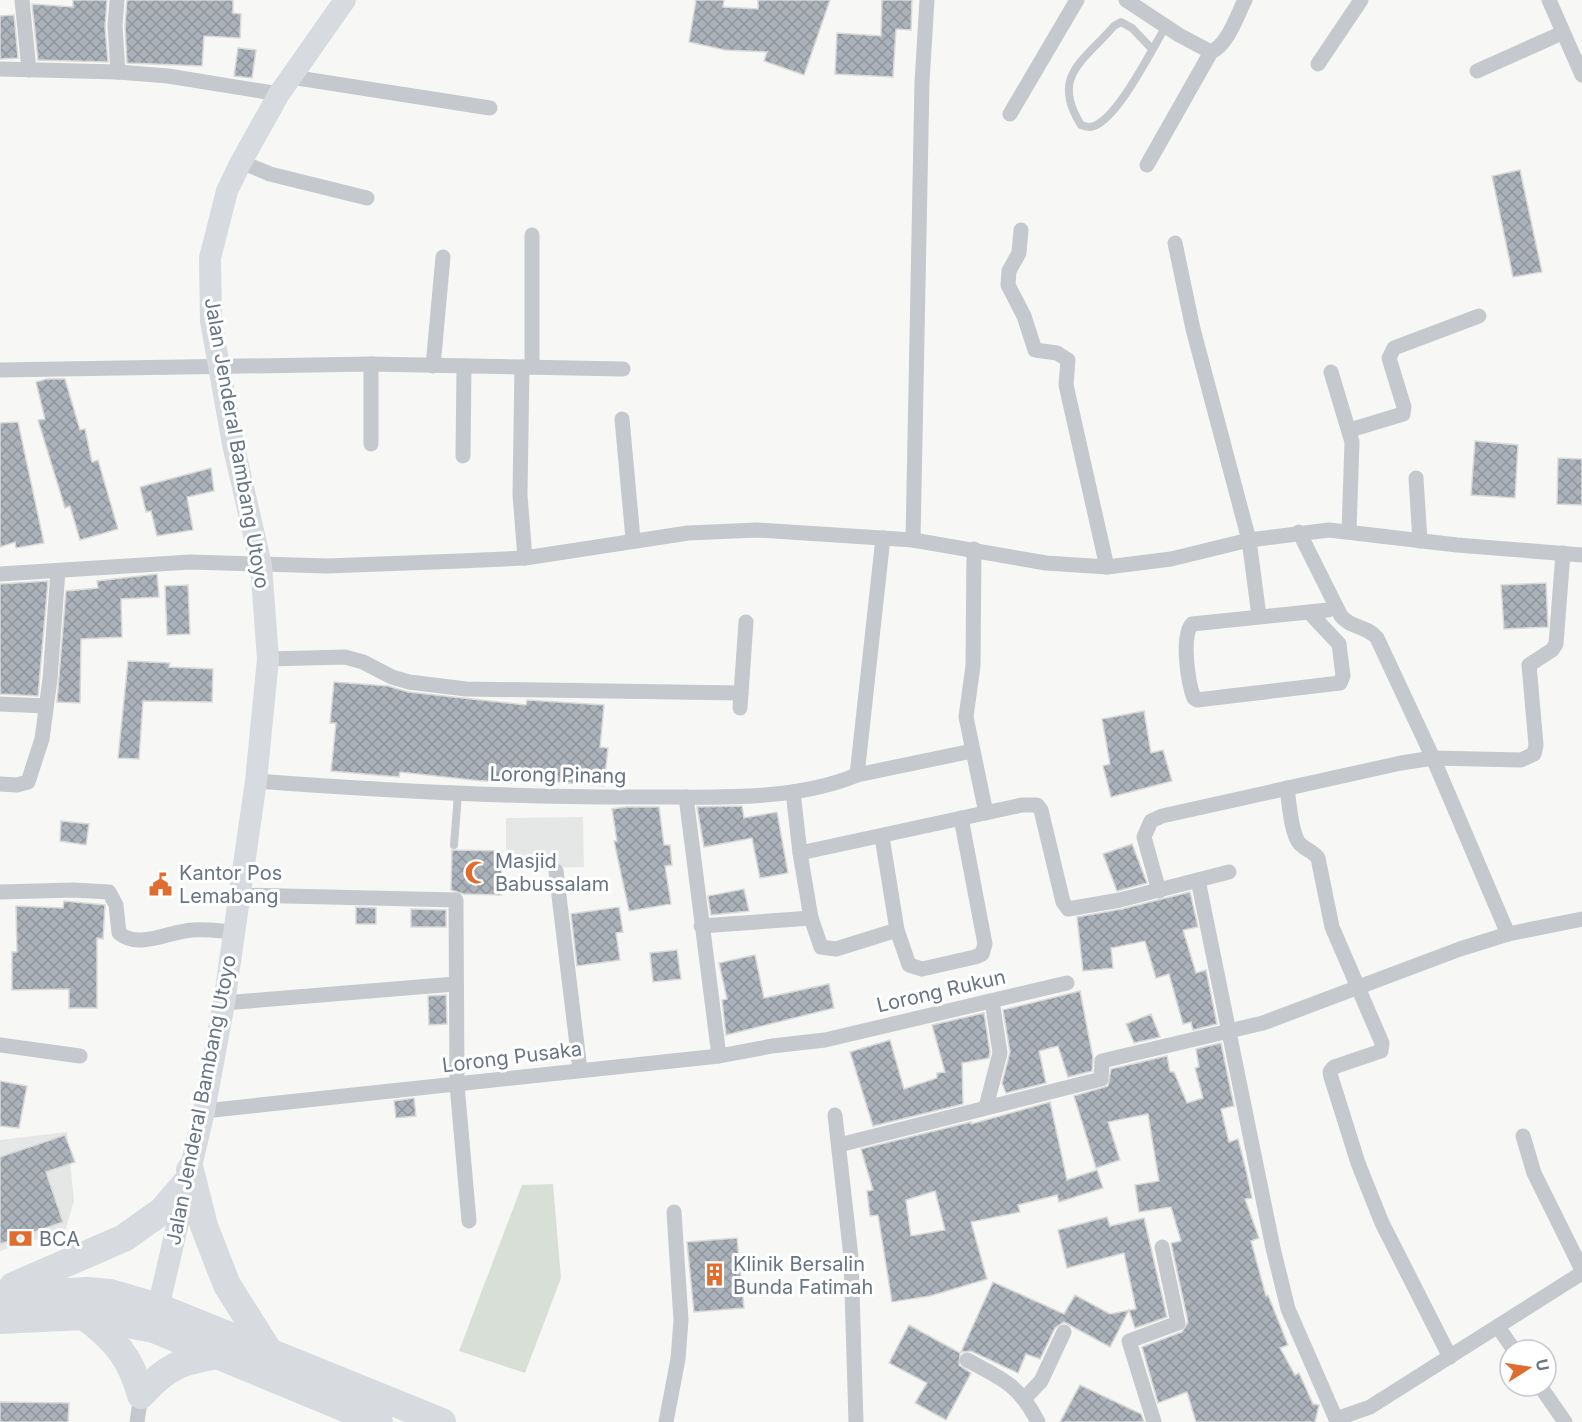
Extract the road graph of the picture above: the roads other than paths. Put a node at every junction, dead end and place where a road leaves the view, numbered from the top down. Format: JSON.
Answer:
{"nodes":[{"id":1,"x":22,"y":0,"type":"edge"},
{"id":2,"x":117,"y":0,"type":"edge"},
{"id":3,"x":345,"y":0,"type":"edge"},
{"id":4,"x":927,"y":0,"type":"edge"},
{"id":5,"x":1077,"y":0,"type":"edge"},
{"id":6,"x":1245,"y":0,"type":"edge"},
{"id":7,"x":1361,"y":0,"type":"edge"},
{"id":8,"x":1549,"y":0,"type":"edge"},
{"id":9,"x":1132,"y":2,"type":"edge"},
{"id":10,"x":1166,"y":26,"type":"junction"},
{"id":11,"x":1562,"y":33,"type":"junction"},
{"id":12,"x":1152,"y":49,"type":"junction"},
{"id":13,"x":1211,"y":52,"type":"junction"},
{"id":14,"x":1318,"y":64,"type":"dead end"},
{"id":15,"x":1581,"y":68,"type":"edge"},
{"id":16,"x":0,"y":69,"type":"edge"},
{"id":17,"x":29,"y":70,"type":"junction"},
{"id":18,"x":1477,"y":71,"type":"dead end"},
{"id":19,"x":118,"y":72,"type":"junction"},
{"id":20,"x":285,"y":86,"type":"junction"},
{"id":21,"x":490,"y":108,"type":"dead end"},
{"id":22,"x":1010,"y":114,"type":"dead end"},
{"id":23,"x":241,"y":162,"type":"junction"},
{"id":24,"x":1146,"y":165,"type":"dead end"},
{"id":25,"x":367,"y":198,"type":"dead end"},
{"id":26,"x":1021,"y":230,"type":"dead end"},
{"id":27,"x":532,"y":235,"type":"dead end"},
{"id":28,"x":1175,"y":243,"type":"dead end"},
{"id":29,"x":443,"y":257,"type":"dead end"},
{"id":30,"x":1479,"y":316,"type":"dead end"},
{"id":31,"x":371,"y":364,"type":"junction"},
{"id":32,"x":433,"y":366,"type":"junction"},
{"id":33,"x":464,"y":366,"type":"junction"},
{"id":34,"x":527,"y":367,"type":"junction"},
{"id":35,"x":219,"y":368,"type":"junction"},
{"id":36,"x":623,"y":369,"type":"dead end"},
{"id":37,"x":0,"y":370,"type":"edge"},
{"id":38,"x":1330,"y":372,"type":"dead end"},
{"id":39,"x":622,"y":419,"type":"dead end"},
{"id":40,"x":1350,"y":430,"type":"junction"},
{"id":41,"x":371,"y":444,"type":"dead end"},
{"id":42,"x":463,"y":456,"type":"dead end"},
{"id":43,"x":1416,"y":478,"type":"dead end"},
{"id":44,"x":1349,"y":531,"type":"junction"},
{"id":45,"x":1299,"y":532,"type":"junction"},
{"id":46,"x":883,"y":538,"type":"junction"},
{"id":47,"x":633,"y":539,"type":"junction"},
{"id":48,"x":913,"y":540,"type":"junction"},
{"id":49,"x":1249,"y":540,"type":"junction"},
{"id":50,"x":1420,"y":541,"type":"junction"},
{"id":51,"x":974,"y":549,"type":"junction"},
{"id":52,"x":1563,"y":553,"type":"junction"},
{"id":53,"x":1582,"y":555,"type":"edge"},
{"id":54,"x":525,"y":558,"type":"junction"},
{"id":55,"x":261,"y":565,"type":"junction"},
{"id":56,"x":1107,"y":567,"type":"junction"},
{"id":57,"x":58,"y":571,"type":"junction"},
{"id":58,"x":0,"y":574,"type":"edge"},
{"id":59,"x":1328,"y":610,"type":"dead end"},
{"id":60,"x":1309,"y":612,"type":"junction"},
{"id":61,"x":1259,"y":616,"type":"junction"},
{"id":62,"x":746,"y":622,"type":"dead end"},
{"id":63,"x":268,"y":659,"type":"junction"},
{"id":64,"x":0,"y":704,"type":"edge"},
{"id":65,"x":46,"y":706,"type":"junction"},
{"id":66,"x":972,"y":751,"type":"junction"},
{"id":67,"x":1433,"y":758,"type":"junction"},
{"id":68,"x":857,"y":775,"type":"junction"},
{"id":69,"x":256,"y":781,"type":"junction"},
{"id":70,"x":0,"y":784,"type":"edge"},
{"id":71,"x":1287,"y":788,"type":"junction"},
{"id":72,"x":793,"y":792,"type":"junction"},
{"id":73,"x":458,"y":794,"type":"junction"},
{"id":74,"x":686,"y":797,"type":"junction"},
{"id":75,"x":986,"y":813,"type":"junction"},
{"id":76,"x":961,"y":818,"type":"junction"},
{"id":77,"x":882,"y":837,"type":"junction"},
{"id":78,"x":454,"y":845,"type":"dead end"},
{"id":79,"x":800,"y":853,"type":"junction"},
{"id":80,"x":556,"y":871,"type":"dead end"},
{"id":81,"x":1229,"y":872,"type":"dead end"},
{"id":82,"x":1198,"y":880,"type":"junction"},
{"id":83,"x":1159,"y":891,"type":"junction"},
{"id":84,"x":0,"y":892,"type":"edge"},
{"id":85,"x":239,"y":895,"type":"junction"},
{"id":86,"x":811,"y":918,"type":"junction"},
{"id":87,"x":1582,"y":919,"type":"edge"},
{"id":88,"x":700,"y":926,"type":"junction"},
{"id":89,"x":897,"y":930,"type":"junction"},
{"id":90,"x":234,"y":932,"type":"junction"},
{"id":91,"x":1508,"y":934,"type":"junction"},
{"id":92,"x":1067,"y":983,"type":"dead end"},
{"id":93,"x":455,"y":984,"type":"junction"},
{"id":94,"x":1356,"y":986,"type":"junction"},
{"id":95,"x":992,"y":1001,"type":"junction"},
{"id":96,"x":224,"y":1003,"type":"junction"},
{"id":97,"x":1230,"y":1030,"type":"junction"},
{"id":98,"x":825,"y":1040,"type":"joint"},
{"id":99,"x":0,"y":1045,"type":"edge"},
{"id":100,"x":80,"y":1056,"type":"dead end"},
{"id":101,"x":719,"y":1056,"type":"junction"},
{"id":102,"x":580,"y":1070,"type":"junction"},
{"id":103,"x":457,"y":1085,"type":"junction"},
{"id":104,"x":986,"y":1107,"type":"junction"},
{"id":105,"x":204,"y":1111,"type":"junction"},
{"id":106,"x":835,"y":1115,"type":"dead end"},
{"id":107,"x":1523,"y":1136,"type":"dead end"},
{"id":108,"x":839,"y":1144,"type":"junction"},
{"id":109,"x":188,"y":1176,"type":"junction"},
{"id":110,"x":674,"y":1212,"type":"dead end"},
{"id":111,"x":469,"y":1221,"type":"dead end"},
{"id":112,"x":1162,"y":1247,"type":"dead end"},
{"id":113,"x":1582,"y":1272,"type":"edge"},
{"id":114,"x":0,"y":1293,"type":"edge"},
{"id":115,"x":84,"y":1316,"type":"junction"},
{"id":116,"x":156,"y":1318,"type":"junction"},
{"id":117,"x":0,"y":1320,"type":"edge"},
{"id":118,"x":1498,"y":1327,"type":"junction"},
{"id":119,"x":1064,"y":1332,"type":"dead end"},
{"id":120,"x":1506,"y":1338,"type":"edge"},
{"id":121,"x":268,"y":1350,"type":"junction"},
{"id":122,"x":219,"y":1355,"type":"junction"},
{"id":123,"x":1450,"y":1357,"type":"junction"},
{"id":124,"x":968,"y":1360,"type":"dead end"},
{"id":125,"x":1025,"y":1398,"type":"junction"},
{"id":126,"x":1548,"y":1398,"type":"edge"},
{"id":127,"x":139,"y":1408,"type":"edge"},
{"id":128,"x":1335,"y":1421,"type":"edge"},
{"id":129,"x":379,"y":1422,"type":"edge"},
{"id":130,"x":442,"y":1422,"type":"edge"},
{"id":131,"x":666,"y":1422,"type":"edge"},
{"id":132,"x":856,"y":1422,"type":"edge"},
{"id":133,"x":1038,"y":1422,"type":"edge"},
{"id":134,"x":1154,"y":1422,"type":"edge"},
{"id":135,"x":1565,"y":1422,"type":"edge"}],
"edges":[{"from":1,"to":17,"type":"street"},
{"from":2,"to":19,"type":"street"},
{"from":3,"to":20,"type":"street","name":"Jalan Jenderal Bambang Utoyo"},
{"from":4,"to":48,"type":"street"},
{"from":5,"to":22,"type":"street"},
{"from":6,"to":13,"type":"street"},
{"from":7,"to":14,"type":"street"},
{"from":8,"to":11,"type":"street"},
{"from":9,"to":10,"type":"street"},
{"from":10,"to":12,"type":"lane"},
{"from":10,"to":13,"type":"street"},
{"from":11,"to":15,"type":"street"},
{"from":11,"to":18,"type":"street"},
{"from":12,"to":12,"type":"lane"},
{"from":13,"to":24,"type":"street"},
{"from":16,"to":17,"type":"street"},
{"from":17,"to":19,"type":"street"},
{"from":19,"to":20,"type":"street"},
{"from":20,"to":21,"type":"street"},
{"from":20,"to":23,"type":"street","name":"Jalan Jenderal Bambang Utoyo"},
{"from":23,"to":25,"type":"street"},
{"from":23,"to":35,"type":"street","name":"Jalan Jenderal Bambang Utoyo"},
{"from":26,"to":56,"type":"street"},
{"from":27,"to":34,"type":"street"},
{"from":28,"to":49,"type":"street"},
{"from":29,"to":32,"type":"street"},
{"from":30,"to":40,"type":"street"},
{"from":31,"to":32,"type":"street"},
{"from":31,"to":35,"type":"street"},
{"from":31,"to":41,"type":"street"},
{"from":32,"to":33,"type":"street"},
{"from":33,"to":34,"type":"street"},
{"from":33,"to":42,"type":"street"},
{"from":34,"to":36,"type":"street"},
{"from":34,"to":54,"type":"street"},
{"from":35,"to":37,"type":"street"},
{"from":35,"to":55,"type":"street","name":"Jalan Jenderal Bambang Utoyo"},
{"from":38,"to":40,"type":"street"},
{"from":39,"to":47,"type":"street"},
{"from":40,"to":44,"type":"street"},
{"from":43,"to":50,"type":"street"},
{"from":44,"to":45,"type":"street"},
{"from":44,"to":50,"type":"street"},
{"from":45,"to":49,"type":"street"},
{"from":45,"to":67,"type":"street"},
{"from":46,"to":47,"type":"street"},
{"from":46,"to":48,"type":"street"},
{"from":46,"to":68,"type":"street"},
{"from":47,"to":54,"type":"street"},
{"from":48,"to":51,"type":"street"},
{"from":49,"to":56,"type":"street"},
{"from":49,"to":61,"type":"street"},
{"from":50,"to":52,"type":"street"},
{"from":51,"to":56,"type":"street"},
{"from":51,"to":66,"type":"street"},
{"from":52,"to":53,"type":"street"},
{"from":52,"to":67,"type":"street"},
{"from":54,"to":55,"type":"street"},
{"from":55,"to":57,"type":"street"},
{"from":55,"to":63,"type":"street","name":"Jalan Jenderal Bambang Utoyo"},
{"from":57,"to":58,"type":"street"},
{"from":57,"to":65,"type":"street"},
{"from":59,"to":60,"type":"street"},
{"from":60,"to":61,"type":"street"},
{"from":60,"to":61,"type":"street"},
{"from":62,"to":63,"type":"street"},
{"from":63,"to":69,"type":"street","name":"Jalan Jenderal Bambang Utoyo"},
{"from":64,"to":65,"type":"street"},
{"from":65,"to":70,"type":"street"},
{"from":66,"to":68,"type":"street","name":"Lorong Pinang"},
{"from":66,"to":75,"type":"street"},
{"from":67,"to":71,"type":"street"},
{"from":67,"to":91,"type":"street"},
{"from":68,"to":72,"type":"street","name":"Lorong Pinang"},
{"from":69,"to":73,"type":"street","name":"Lorong Pinang"},
{"from":69,"to":85,"type":"street","name":"Jalan Jenderal Bambang Utoyo"},
{"from":71,"to":83,"type":"street"},
{"from":71,"to":94,"type":"street"},
{"from":72,"to":74,"type":"street","name":"Lorong Pinang"},
{"from":72,"to":79,"type":"street"},
{"from":73,"to":74,"type":"street","name":"Lorong Pinang"},
{"from":73,"to":78,"type":"lane"},
{"from":74,"to":88,"type":"street"},
{"from":75,"to":76,"type":"street"},
{"from":75,"to":83,"type":"street"},
{"from":76,"to":77,"type":"street"},
{"from":76,"to":89,"type":"street"},
{"from":77,"to":79,"type":"street"},
{"from":77,"to":89,"type":"street"},
{"from":79,"to":86,"type":"street"},
{"from":80,"to":102,"type":"street"},
{"from":81,"to":82,"type":"street"},
{"from":82,"to":83,"type":"street"},
{"from":82,"to":97,"type":"street"},
{"from":84,"to":90,"type":"street"},
{"from":85,"to":90,"type":"street","name":"Jalan Jenderal Bambang Utoyo"},
{"from":85,"to":93,"type":"street"},
{"from":86,"to":88,"type":"street"},
{"from":86,"to":89,"type":"street"},
{"from":87,"to":91,"type":"street"},
{"from":88,"to":101,"type":"street"},
{"from":90,"to":96,"type":"street","name":"Jalan Jenderal Bambang Utoyo"},
{"from":91,"to":94,"type":"street"},
{"from":92,"to":95,"type":"street","name":"Lorong Rukun"},
{"from":93,"to":96,"type":"street"},
{"from":93,"to":103,"type":"street"},
{"from":94,"to":97,"type":"street"},
{"from":94,"to":123,"type":"street"},
{"from":95,"to":98,"type":"street","name":"Lorong Rukun"},
{"from":95,"to":104,"type":"street"},
{"from":96,"to":105,"type":"street","name":"Jalan Jenderal Bambang Utoyo"},
{"from":97,"to":104,"type":"street"},
{"from":97,"to":128,"type":"street"},
{"from":98,"to":101,"type":"street","name":"Lorong Pusaka"},
{"from":99,"to":100,"type":"street"},
{"from":101,"to":102,"type":"street","name":"Lorong Pusaka"},
{"from":102,"to":103,"type":"street","name":"Lorong Pusaka"},
{"from":103,"to":105,"type":"street","name":"Lorong Pusaka"},
{"from":103,"to":111,"type":"street"},
{"from":104,"to":108,"type":"street"},
{"from":105,"to":109,"type":"street","name":"Jalan Jenderal Bambang Utoyo"},
{"from":106,"to":108,"type":"street"},
{"from":107,"to":113,"type":"street"},
{"from":108,"to":132,"type":"street"},
{"from":109,"to":114,"type":"highway"},
{"from":109,"to":116,"type":"street","name":"Jalan Jenderal Bambang Utoyo"},
{"from":109,"to":121,"type":"highway"},
{"from":110,"to":131,"type":"street"},
{"from":112,"to":134,"type":"street"},
{"from":113,"to":118,"type":"street"},
{"from":114,"to":116,"type":"highway"},
{"from":115,"to":116,"type":"highway"},
{"from":115,"to":117,"type":"highway"},
{"from":115,"to":127,"type":"highway"},
{"from":116,"to":121,"type":"highway"},
{"from":116,"to":122,"type":"highway"},
{"from":118,"to":120,"type":"street"},
{"from":118,"to":123,"type":"street"},
{"from":119,"to":125,"type":"street"},
{"from":121,"to":130,"type":"highway"},
{"from":122,"to":127,"type":"highway"},
{"from":122,"to":129,"type":"highway"},
{"from":123,"to":128,"type":"street"},
{"from":124,"to":125,"type":"street"},
{"from":125,"to":133,"type":"street"},
{"from":126,"to":135,"type":"street"}]}
